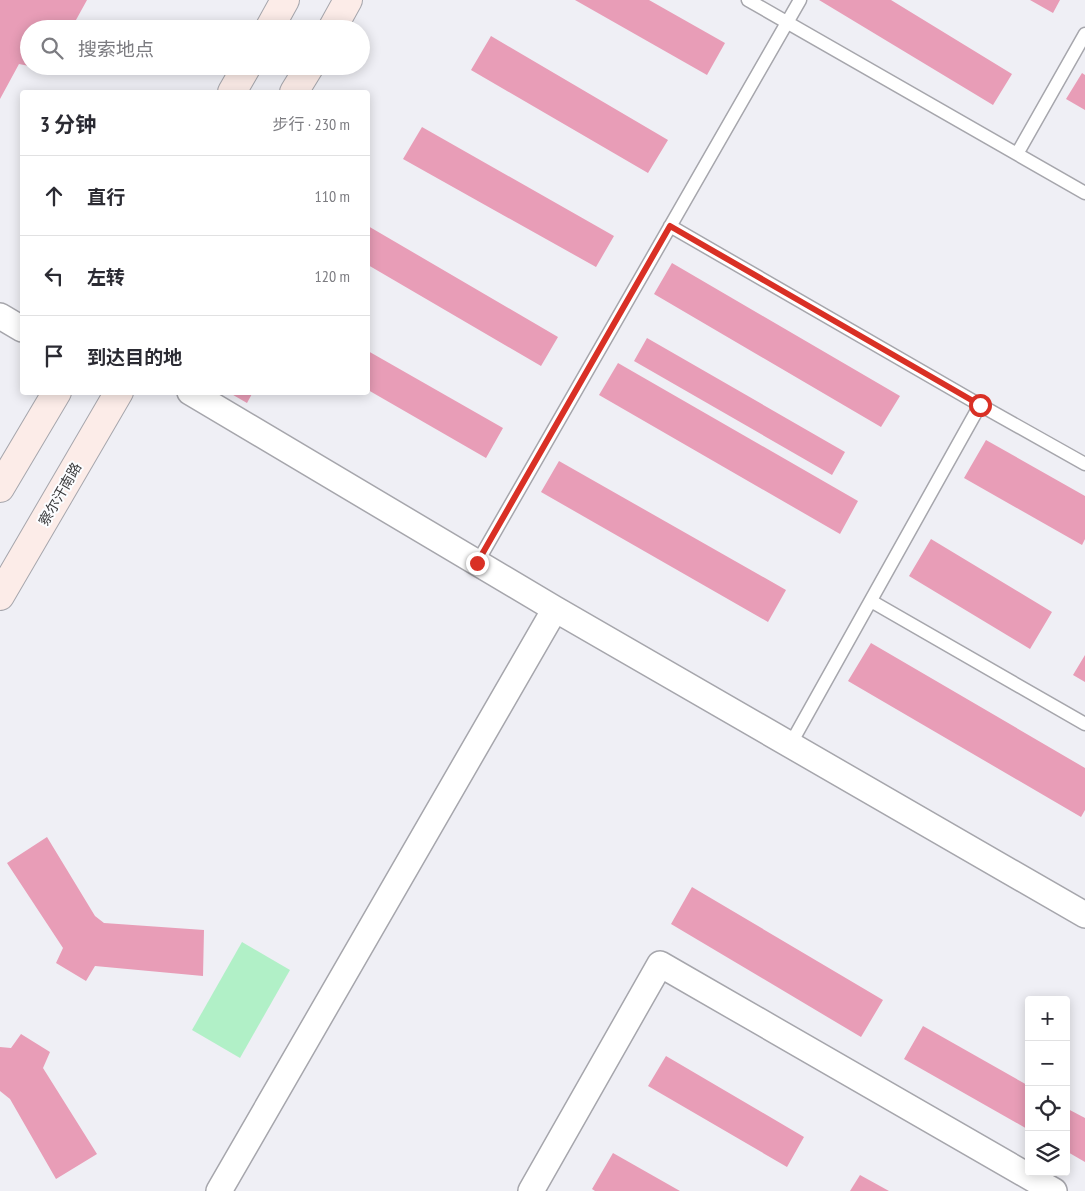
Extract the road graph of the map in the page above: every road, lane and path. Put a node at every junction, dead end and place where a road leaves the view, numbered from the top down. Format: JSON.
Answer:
{"nodes":[{"id":1,"x":286,"y":0,"type":"edge"},
{"id":2,"x":348,"y":0,"type":"edge"},
{"id":3,"x":748,"y":0,"type":"edge"},
{"id":4,"x":800,"y":0,"type":"edge"},
{"id":5,"x":274,"y":20,"type":"edge"},
{"id":6,"x":337,"y":20,"type":"edge"},
{"id":7,"x":787,"y":22,"type":"junction"},
{"id":8,"x":1085,"y":34,"type":"edge"},
{"id":9,"x":242,"y":75,"type":"edge"},
{"id":10,"x":304,"y":75,"type":"edge"},
{"id":11,"x":233,"y":90,"type":"edge"},
{"id":12,"x":295,"y":90,"type":"edge"},
{"id":13,"x":1017,"y":154,"type":"junction"},
{"id":14,"x":1085,"y":193,"type":"edge"},
{"id":15,"x":670,"y":226,"type":"junction"},
{"id":16,"x":0,"y":316,"type":"edge"},
{"id":17,"x":20,"y":328,"type":"edge"},
{"id":18,"x":55,"y":395,"type":"edge"},
{"id":19,"x":117,"y":395,"type":"edge"},
{"id":20,"x":195,"y":395,"type":"edge"},
{"id":21,"x":980,"y":405,"type":"junction"},
{"id":22,"x":1085,"y":464,"type":"edge"},
{"id":23,"x":0,"y":488,"type":"edge"},
{"id":24,"x":477,"y":563,"type":"junction"},
{"id":25,"x":0,"y":596,"type":"edge"},
{"id":26,"x":871,"y":601,"type":"junction"},
{"id":27,"x":554,"y":609,"type":"junction"},
{"id":28,"x":1085,"y":724,"type":"edge"},
{"id":29,"x":790,"y":745,"type":"junction"},
{"id":30,"x":1085,"y":915,"type":"edge"},
{"id":31,"x":219,"y":1191,"type":"edge"},
{"id":32,"x":530,"y":1191,"type":"edge"},
{"id":33,"x":1054,"y":1191,"type":"edge"}],
"edges":[{"from":1,"to":5,"type":"main road"},
{"from":2,"to":6,"type":"main road"},
{"from":3,"to":7,"type":"lane"},
{"from":4,"to":7,"type":"lane"},
{"from":7,"to":13,"type":"lane"},
{"from":7,"to":15,"type":"lane"},
{"from":8,"to":13,"type":"lane"},
{"from":9,"to":11,"type":"main road"},
{"from":10,"to":12,"type":"main road"},
{"from":13,"to":14,"type":"lane"},
{"from":15,"to":21,"type":"lane"},
{"from":15,"to":24,"type":"lane"},
{"from":16,"to":17,"type":"street"},
{"from":18,"to":23,"type":"main road"},
{"from":19,"to":25,"type":"main road","name":"察尔汗南路"},
{"from":20,"to":24,"type":"street"},
{"from":21,"to":22,"type":"lane"},
{"from":21,"to":26,"type":"lane"},
{"from":24,"to":27,"type":"street"},
{"from":26,"to":28,"type":"lane"},
{"from":26,"to":29,"type":"lane"},
{"from":27,"to":29,"type":"street"},
{"from":27,"to":31,"type":"street"},
{"from":29,"to":30,"type":"street"},
{"from":32,"to":33,"type":"street"}]}
